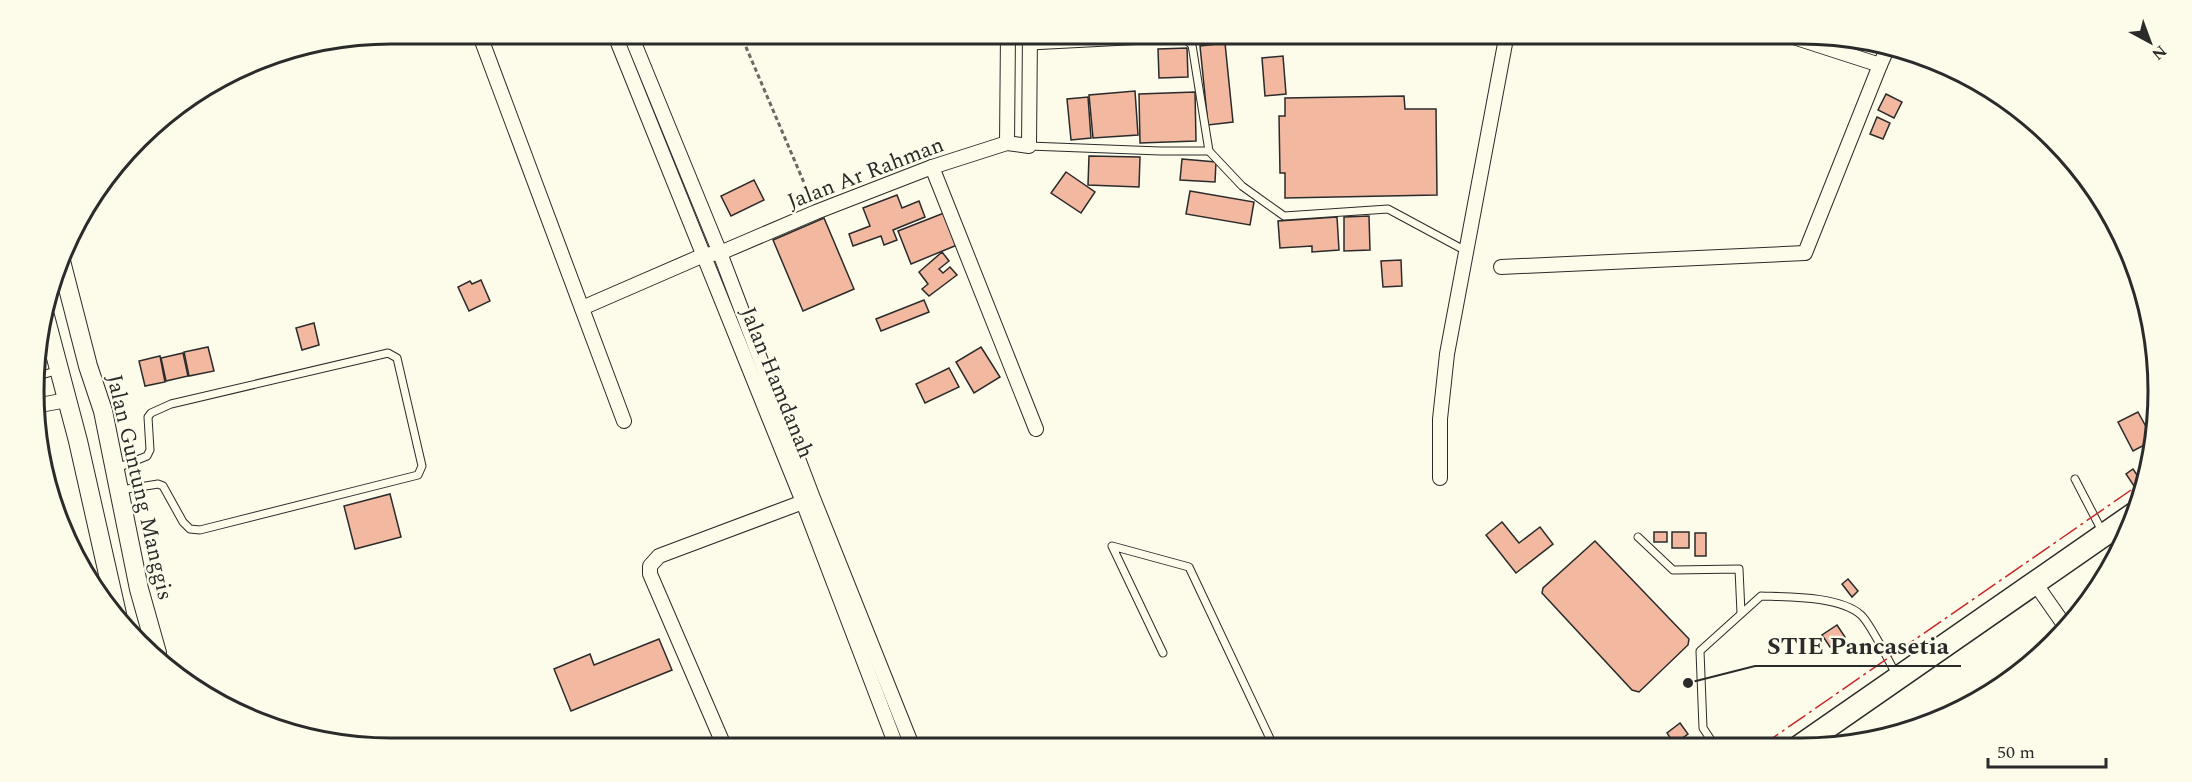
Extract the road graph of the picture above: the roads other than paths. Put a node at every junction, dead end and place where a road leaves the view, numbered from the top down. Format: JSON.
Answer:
{"nodes":[{"id":1,"x":483,"y":44,"type":"edge"},
{"id":2,"x":618,"y":44,"type":"edge"},
{"id":3,"x":634,"y":44,"type":"edge"},
{"id":4,"x":1008,"y":44,"type":"edge"},
{"id":5,"x":1030,"y":44,"type":"edge"},
{"id":6,"x":1191,"y":44,"type":"edge"},
{"id":7,"x":1505,"y":44,"type":"edge"},
{"id":8,"x":1815,"y":44,"type":"edge"},
{"id":9,"x":1885,"y":54,"type":"edge"},
{"id":10,"x":1880,"y":65,"type":"junction"},
{"id":11,"x":1007,"y":143,"type":"junction"},
{"id":12,"x":1029,"y":146,"type":"junction"},
{"id":13,"x":1209,"y":151,"type":"junction"},
{"id":14,"x":932,"y":167,"type":"junction"},
{"id":15,"x":1466,"y":251,"type":"junction"},
{"id":16,"x":720,"y":253,"type":"junction"},
{"id":17,"x":704,"y":255,"type":"junction"},
{"id":18,"x":1501,"y":267,"type":"dead end"},
{"id":19,"x":64,"y":273,"type":"edge"},
{"id":20,"x":582,"y":308,"type":"junction"},
{"id":21,"x":49,"y":330,"type":"edge"},
{"id":22,"x":59,"y":370,"type":"junction"},
{"id":23,"x":44,"y":374,"type":"edge"},
{"id":24,"x":67,"y":400,"type":"junction"},
{"id":25,"x":44,"y":404,"type":"edge"},
{"id":26,"x":624,"y":421,"type":"dead end"},
{"id":27,"x":1036,"y":429,"type":"dead end"},
{"id":28,"x":116,"y":468,"type":"junction"},
{"id":29,"x":1440,"y":478,"type":"dead end"},
{"id":30,"x":2075,"y":480,"type":"dead end"},
{"id":31,"x":118,"y":490,"type":"junction"},
{"id":32,"x":803,"y":501,"type":"junction"},
{"id":33,"x":2123,"y":522,"type":"edge"},
{"id":34,"x":2104,"y":535,"type":"junction"},
{"id":35,"x":1638,"y":537,"type":"dead end"},
{"id":36,"x":2035,"y":583,"type":"junction"},
{"id":37,"x":139,"y":589,"type":"junction"},
{"id":38,"x":114,"y":602,"type":"edge"},
{"id":39,"x":116,"y":604,"type":"edge"},
{"id":40,"x":1742,"y":613,"type":"junction"},
{"id":41,"x":2062,"y":620,"type":"edge"},
{"id":42,"x":155,"y":646,"type":"edge"},
{"id":43,"x":1163,"y":653,"type":"dead end"},
{"id":44,"x":1898,"y":678,"type":"junction"},
{"id":45,"x":721,"y":738,"type":"edge"},
{"id":46,"x":893,"y":738,"type":"edge"},
{"id":47,"x":909,"y":738,"type":"edge"},
{"id":48,"x":1270,"y":738,"type":"edge"},
{"id":49,"x":1710,"y":738,"type":"edge"},
{"id":50,"x":1812,"y":738,"type":"edge"}],
"edges":[{"from":1,"to":20,"type":"street"},
{"from":2,"to":17,"type":"street","name":"Jalan Hamdanah"},
{"from":3,"to":16,"type":"street","name":"Jalan Hamdanah"},
{"from":4,"to":11,"type":"street"},
{"from":5,"to":12,"type":"street"},
{"from":6,"to":13,"type":"lane"},
{"from":7,"to":15,"type":"street"},
{"from":8,"to":10,"type":"street"},
{"from":9,"to":10,"type":"street"},
{"from":10,"to":18,"type":"street"},
{"from":11,"to":12,"type":"street","name":"Jalan Ar Rahman"},
{"from":11,"to":14,"type":"street","name":"Jalan Ar Rahman"},
{"from":12,"to":13,"type":"lane"},
{"from":13,"to":15,"type":"lane"},
{"from":14,"to":16,"type":"street","name":"Jalan Ar Rahman"},
{"from":14,"to":27,"type":"street"},
{"from":15,"to":29,"type":"street"},
{"from":16,"to":17,"type":"street","name":"Jalan Ar Rahman"},
{"from":16,"to":47,"type":"street","name":"Jalan Hamdanah"},
{"from":17,"to":20,"type":"street","name":"Jalan Ar Rahman"},
{"from":17,"to":32,"type":"street","name":"Jalan Hamdanah"},
{"from":19,"to":28,"type":"street","name":"Jalan Guntung Manggis"},
{"from":20,"to":26,"type":"street"},
{"from":21,"to":22,"type":"street"},
{"from":22,"to":23,"type":"lane"},
{"from":22,"to":24,"type":"street"},
{"from":24,"to":25,"type":"street"},
{"from":24,"to":38,"type":"street"},
{"from":28,"to":31,"type":"street","name":"Jalan Guntung Manggis"},
{"from":28,"to":31,"type":"lane"},
{"from":30,"to":34,"type":"lane"},
{"from":31,"to":37,"type":"street","name":"Jalan Guntung Manggis"},
{"from":32,"to":45,"type":"street"},
{"from":32,"to":46,"type":"street","name":"Jalan Hamdanah"},
{"from":33,"to":34,"type":"main road"},
{"from":34,"to":36,"type":"main road"},
{"from":35,"to":40,"type":"lane"},
{"from":36,"to":41,"type":"street"},
{"from":36,"to":44,"type":"main road"},
{"from":37,"to":39,"type":"street"},
{"from":37,"to":42,"type":"street","name":"Jalan Guntung Manggis"},
{"from":40,"to":44,"type":"lane"},
{"from":40,"to":49,"type":"lane"},
{"from":43,"to":48,"type":"lane"},
{"from":44,"to":50,"type":"main road"}]}
